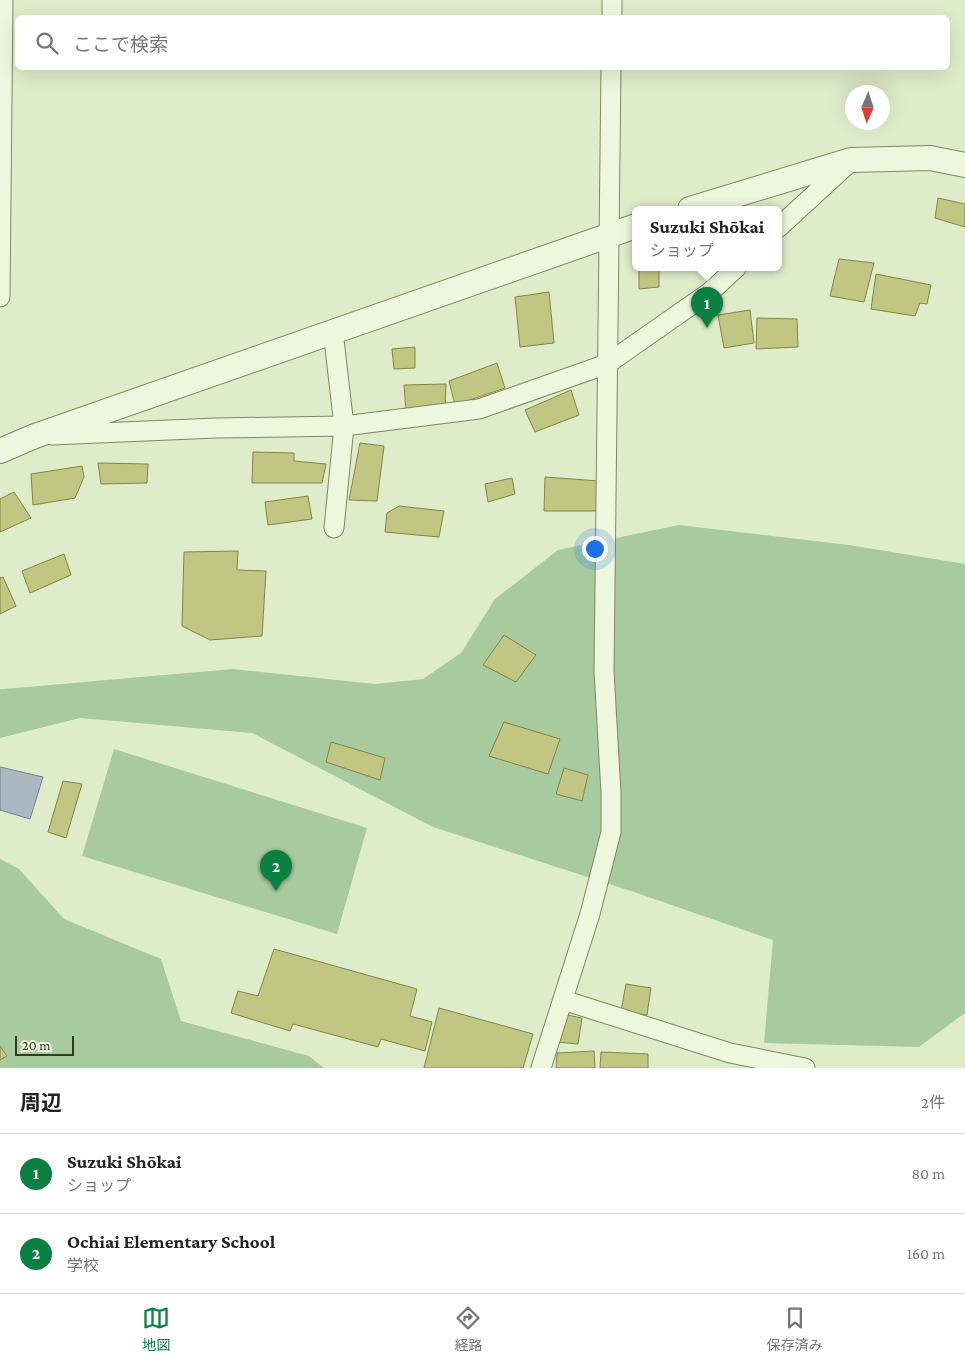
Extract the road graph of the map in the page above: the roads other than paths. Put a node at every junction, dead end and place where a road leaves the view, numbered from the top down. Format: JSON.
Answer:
{"nodes":[{"id":1,"x":4,"y":0,"type":"edge"},
{"id":2,"x":612,"y":0,"type":"edge"},
{"id":3,"x":612,"y":15,"type":"edge"},
{"id":4,"x":611,"y":70,"type":"edge"},
{"id":5,"x":852,"y":160,"type":"junction"},
{"id":6,"x":965,"y":166,"type":"edge"},
{"id":7,"x":700,"y":206,"type":"edge"},
{"id":8,"x":782,"y":224,"type":"edge"},
{"id":9,"x":632,"y":227,"type":"edge"},
{"id":10,"x":608,"y":234,"type":"junction"},
{"id":11,"x":733,"y":271,"type":"edge"},
{"id":12,"x":0,"y":297,"type":"edge"},
{"id":13,"x":333,"y":331,"type":"junction"},
{"id":14,"x":607,"y":364,"type":"junction"},
{"id":15,"x":344,"y":426,"type":"junction"},
{"id":16,"x":36,"y":436,"type":"junction"},
{"id":17,"x":0,"y":451,"type":"edge"},
{"id":18,"x":334,"y":528,"type":"dead end"},
{"id":19,"x":563,"y":1000,"type":"junction"},
{"id":20,"x":541,"y":1068,"type":"edge"},
{"id":21,"x":805,"y":1068,"type":"edge"}],
"edges":[{"from":1,"to":12,"type":"street"},
{"from":2,"to":3,"type":"street"},
{"from":4,"to":10,"type":"street"},
{"from":5,"to":6,"type":"street"},
{"from":5,"to":7,"type":"street"},
{"from":5,"to":8,"type":"street"},
{"from":9,"to":10,"type":"street"},
{"from":10,"to":13,"type":"street"},
{"from":10,"to":14,"type":"street"},
{"from":11,"to":14,"type":"street"},
{"from":13,"to":15,"type":"street"},
{"from":13,"to":16,"type":"street"},
{"from":14,"to":15,"type":"street"},
{"from":14,"to":19,"type":"street"},
{"from":15,"to":16,"type":"street"},
{"from":15,"to":18,"type":"street"},
{"from":16,"to":17,"type":"street"},
{"from":19,"to":20,"type":"street"},
{"from":19,"to":21,"type":"street"}]}
